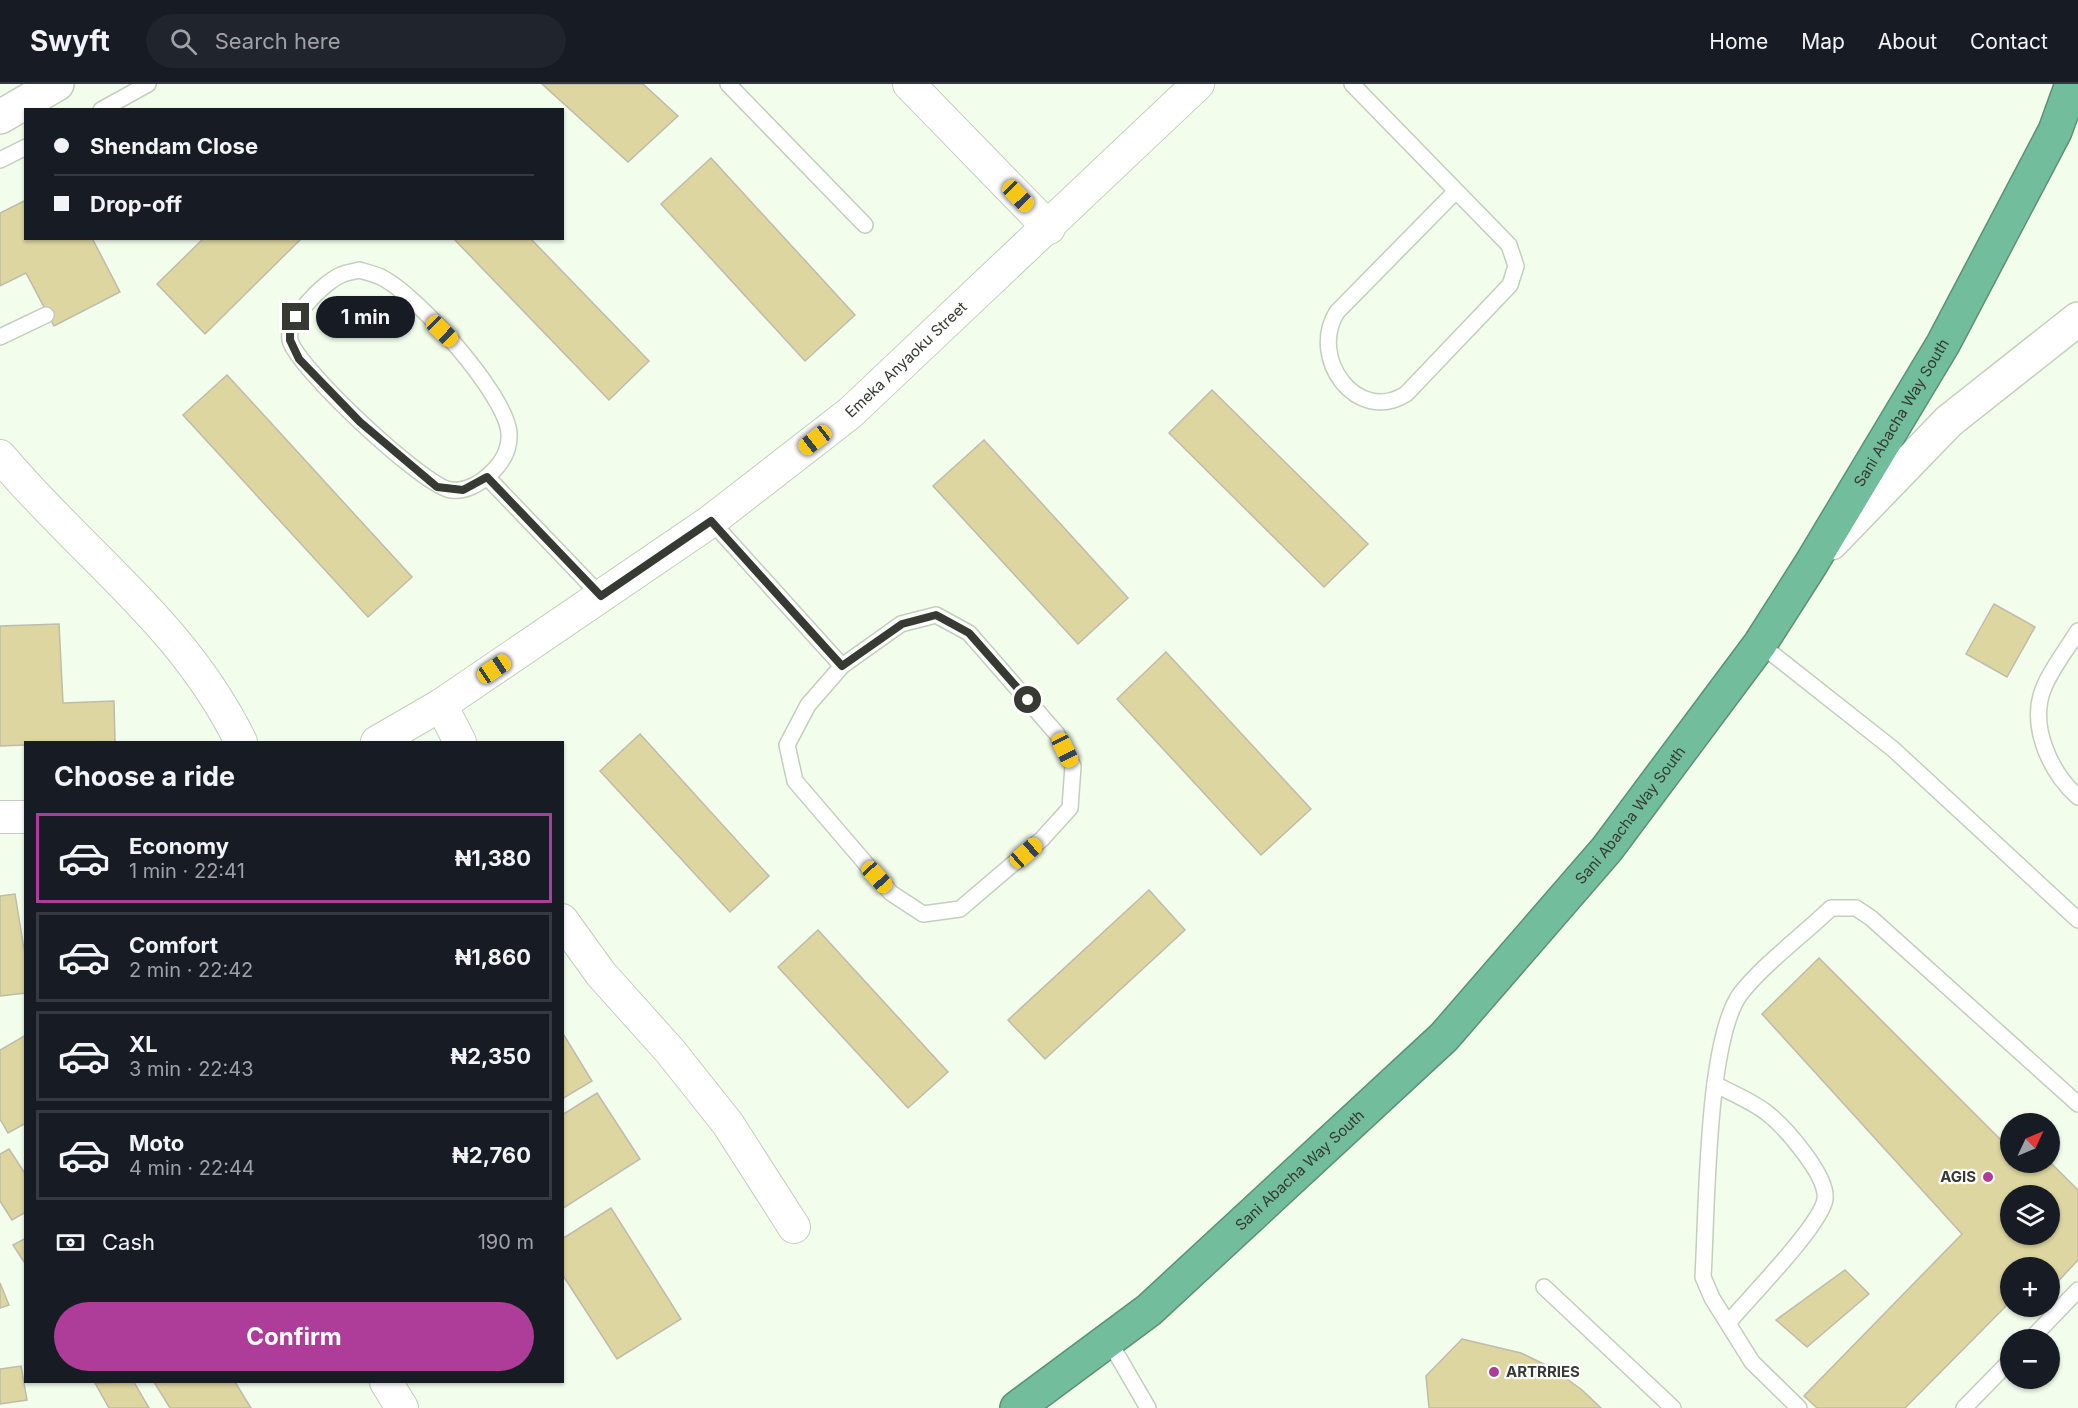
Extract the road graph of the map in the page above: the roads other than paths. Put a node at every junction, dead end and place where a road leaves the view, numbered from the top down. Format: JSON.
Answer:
{"nodes":[{"id":1,"x":57,"y":84,"type":"edge"},
{"id":2,"x":148,"y":84,"type":"edge"},
{"id":3,"x":728,"y":84,"type":"edge"},
{"id":4,"x":909,"y":84,"type":"edge"},
{"id":5,"x":1198,"y":84,"type":"edge"},
{"id":6,"x":1352,"y":84,"type":"edge"},
{"id":7,"x":2072,"y":84,"type":"edge"},
{"id":8,"x":105,"y":108,"type":"edge"},
{"id":9,"x":0,"y":117,"type":"edge"},
{"id":10,"x":24,"y":148,"type":"edge"},
{"id":11,"x":0,"y":160,"type":"edge"},
{"id":12,"x":1456,"y":191,"type":"junction"},
{"id":13,"x":865,"y":225,"type":"dead end"},
{"id":14,"x":1049,"y":228,"type":"junction"},
{"id":15,"x":46,"y":315,"type":"dead end"},
{"id":16,"x":2078,"y":320,"type":"edge"},
{"id":17,"x":0,"y":337,"type":"edge"},
{"id":18,"x":0,"y":456,"type":"edge"},
{"id":19,"x":487,"y":477,"type":"junction"},
{"id":20,"x":711,"y":521,"type":"junction"},
{"id":21,"x":1811,"y":564,"type":"junction"},
{"id":22,"x":601,"y":596,"type":"junction"},
{"id":23,"x":2078,"y":631,"type":"edge"},
{"id":24,"x":1760,"y":644,"type":"junction"},
{"id":25,"x":842,"y":666,"type":"junction"},
{"id":26,"x":441,"y":705,"type":"junction"},
{"id":27,"x":240,"y":741,"type":"edge"},
{"id":28,"x":378,"y":741,"type":"edge"},
{"id":29,"x":459,"y":741,"type":"edge"},
{"id":30,"x":2078,"y":797,"type":"edge"},
{"id":31,"x":0,"y":817,"type":"edge"},
{"id":32,"x":24,"y":817,"type":"edge"},
{"id":33,"x":2078,"y":920,"type":"edge"},
{"id":34,"x":564,"y":923,"type":"edge"},
{"id":35,"x":1715,"y":1084,"type":"junction"},
{"id":36,"x":2078,"y":1104,"type":"edge"},
{"id":37,"x":794,"y":1227,"type":"dead end"},
{"id":38,"x":1544,"y":1287,"type":"dead end"},
{"id":39,"x":2078,"y":1290,"type":"edge"},
{"id":40,"x":1729,"y":1322,"type":"junction"},
{"id":41,"x":2041,"y":1329,"type":"edge"},
{"id":42,"x":1109,"y":1341,"type":"junction"},
{"id":43,"x":2000,"y":1371,"type":"edge"},
{"id":44,"x":387,"y":1383,"type":"edge"},
{"id":45,"x":402,"y":1408,"type":"edge"},
{"id":46,"x":1017,"y":1408,"type":"edge"},
{"id":47,"x":1148,"y":1408,"type":"edge"},
{"id":48,"x":1673,"y":1408,"type":"edge"},
{"id":49,"x":1799,"y":1408,"type":"edge"},
{"id":50,"x":1964,"y":1408,"type":"edge"}],
"edges":[{"from":1,"to":9,"type":"street"},
{"from":2,"to":8,"type":"lane"},
{"from":3,"to":13,"type":"lane"},
{"from":4,"to":14,"type":"street"},
{"from":5,"to":14,"type":"street","name":"Emeka Anyaoku Street"},
{"from":6,"to":12,"type":"lane"},
{"from":7,"to":21,"type":"highway","name":"Sani Abacha Way South"},
{"from":10,"to":11,"type":"lane"},
{"from":12,"to":12,"type":"lane"},
{"from":14,"to":20,"type":"street","name":"Emeka Anyaoku Street"},
{"from":15,"to":17,"type":"lane"},
{"from":16,"to":21,"type":"street"},
{"from":18,"to":27,"type":"street"},
{"from":19,"to":19,"type":"lane"},
{"from":19,"to":22,"type":"lane"},
{"from":20,"to":22,"type":"street","name":"Emeka Anyaoku Street"},
{"from":20,"to":25,"type":"lane"},
{"from":21,"to":24,"type":"highway","name":"Sani Abacha Way South"},
{"from":22,"to":26,"type":"street","name":"Emeka Anyaoku Street"},
{"from":23,"to":30,"type":"lane"},
{"from":24,"to":33,"type":"lane"},
{"from":24,"to":42,"type":"highway","name":"Sani Abacha Way South"},
{"from":25,"to":25,"type":"lane"},
{"from":26,"to":28,"type":"street","name":"Emeka Anyaoku Street"},
{"from":26,"to":29,"type":"street"},
{"from":31,"to":32,"type":"street"},
{"from":34,"to":37,"type":"street"},
{"from":35,"to":36,"type":"lane"},
{"from":35,"to":40,"type":"lane"},
{"from":35,"to":40,"type":"lane"},
{"from":38,"to":48,"type":"lane"},
{"from":39,"to":41,"type":"lane"},
{"from":40,"to":49,"type":"lane"},
{"from":42,"to":46,"type":"highway","name":"Sani Abacha Way South"},
{"from":42,"to":47,"type":"lane"},
{"from":43,"to":50,"type":"lane"},
{"from":44,"to":45,"type":"street"}]}
